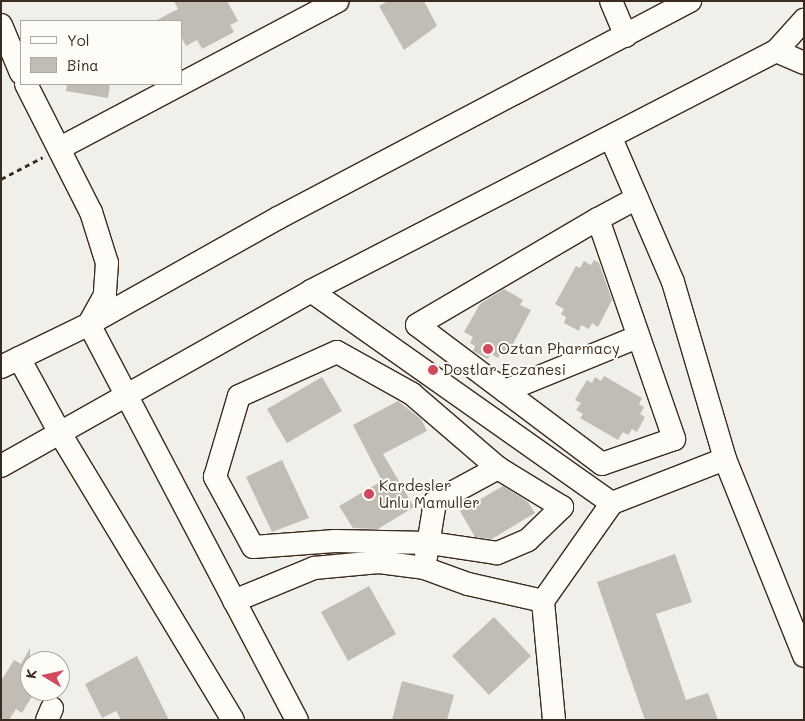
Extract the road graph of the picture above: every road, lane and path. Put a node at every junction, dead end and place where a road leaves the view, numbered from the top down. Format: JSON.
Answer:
{"nodes":[{"id":1,"x":338,"y":1,"type":"edge"},
{"id":2,"x":610,"y":1,"type":"edge"},
{"id":3,"x":690,"y":1,"type":"edge"},
{"id":4,"x":804,"y":20,"type":"edge"},
{"id":5,"x":1,"y":25,"type":"edge"},
{"id":6,"x":626,"y":36,"type":"junction"},
{"id":7,"x":776,"y":51,"type":"junction"},
{"id":8,"x":804,"y":63,"type":"edge"},
{"id":9,"x":20,"y":71,"type":"edge"},
{"id":10,"x":182,"y":83,"type":"edge"},
{"id":11,"x":27,"y":85,"type":"edge"},
{"id":12,"x":179,"y":85,"type":"edge"},
{"id":13,"x":611,"y":138,"type":"junction"},
{"id":14,"x":60,"y":148,"type":"junction"},
{"id":15,"x":1,"y":179,"type":"edge"},
{"id":16,"x":637,"y":198,"type":"junction"},
{"id":17,"x":598,"y":219,"type":"junction"},
{"id":18,"x":311,"y":291,"type":"junction"},
{"id":19,"x":89,"y":324,"type":"junction"},
{"id":20,"x":637,"y":337,"type":"junction"},
{"id":21,"x":10,"y":362,"type":"edge"},
{"id":22,"x":505,"y":391,"type":"junction"},
{"id":23,"x":126,"y":398,"type":"junction"},
{"id":24,"x":61,"y":435,"type":"junction"},
{"id":25,"x":725,"y":459,"type":"junction"},
{"id":26,"x":1,"y":466,"type":"edge"},
{"id":27,"x":498,"y":468,"type":"junction"},
{"id":28,"x":612,"y":503,"type":"junction"},
{"id":29,"x":429,"y":543,"type":"junction"},
{"id":30,"x":424,"y":568,"type":"junction"},
{"id":31,"x":234,"y":601,"type":"junction"},
{"id":32,"x":544,"y":601,"type":"junction"},
{"id":33,"x":804,"y":656,"type":"edge"},
{"id":34,"x":233,"y":720,"type":"edge"},
{"id":35,"x":297,"y":720,"type":"edge"},
{"id":36,"x":554,"y":720,"type":"edge"}],
"edges":[{"from":1,"to":10,"type":"street"},
{"from":2,"to":6,"type":"street"},
{"from":3,"to":6,"type":"street"},
{"from":4,"to":7,"type":"street"},
{"from":5,"to":9,"type":"street"},
{"from":6,"to":19,"type":"street"},
{"from":7,"to":8,"type":"street"},
{"from":7,"to":13,"type":"street"},
{"from":11,"to":14,"type":"street"},
{"from":12,"to":14,"type":"street"},
{"from":13,"to":16,"type":"street"},
{"from":13,"to":18,"type":"street"},
{"from":14,"to":15,"type":"path"},
{"from":14,"to":19,"type":"street"},
{"from":16,"to":17,"type":"street"},
{"from":16,"to":25,"type":"street"},
{"from":17,"to":20,"type":"street"},
{"from":17,"to":22,"type":"street"},
{"from":18,"to":23,"type":"street"},
{"from":18,"to":28,"type":"street"},
{"from":19,"to":21,"type":"street"},
{"from":19,"to":23,"type":"street"},
{"from":20,"to":22,"type":"street"},
{"from":20,"to":22,"type":"street"},
{"from":21,"to":24,"type":"street"},
{"from":23,"to":24,"type":"street"},
{"from":23,"to":31,"type":"street"},
{"from":24,"to":26,"type":"street"},
{"from":24,"to":34,"type":"street"},
{"from":25,"to":28,"type":"street"},
{"from":25,"to":33,"type":"street"},
{"from":27,"to":29,"type":"street"},
{"from":27,"to":29,"type":"street"},
{"from":27,"to":29,"type":"street"},
{"from":28,"to":32,"type":"street"},
{"from":29,"to":30,"type":"street"},
{"from":30,"to":31,"type":"street"},
{"from":30,"to":32,"type":"street"},
{"from":31,"to":35,"type":"street"},
{"from":32,"to":36,"type":"street"}]}
